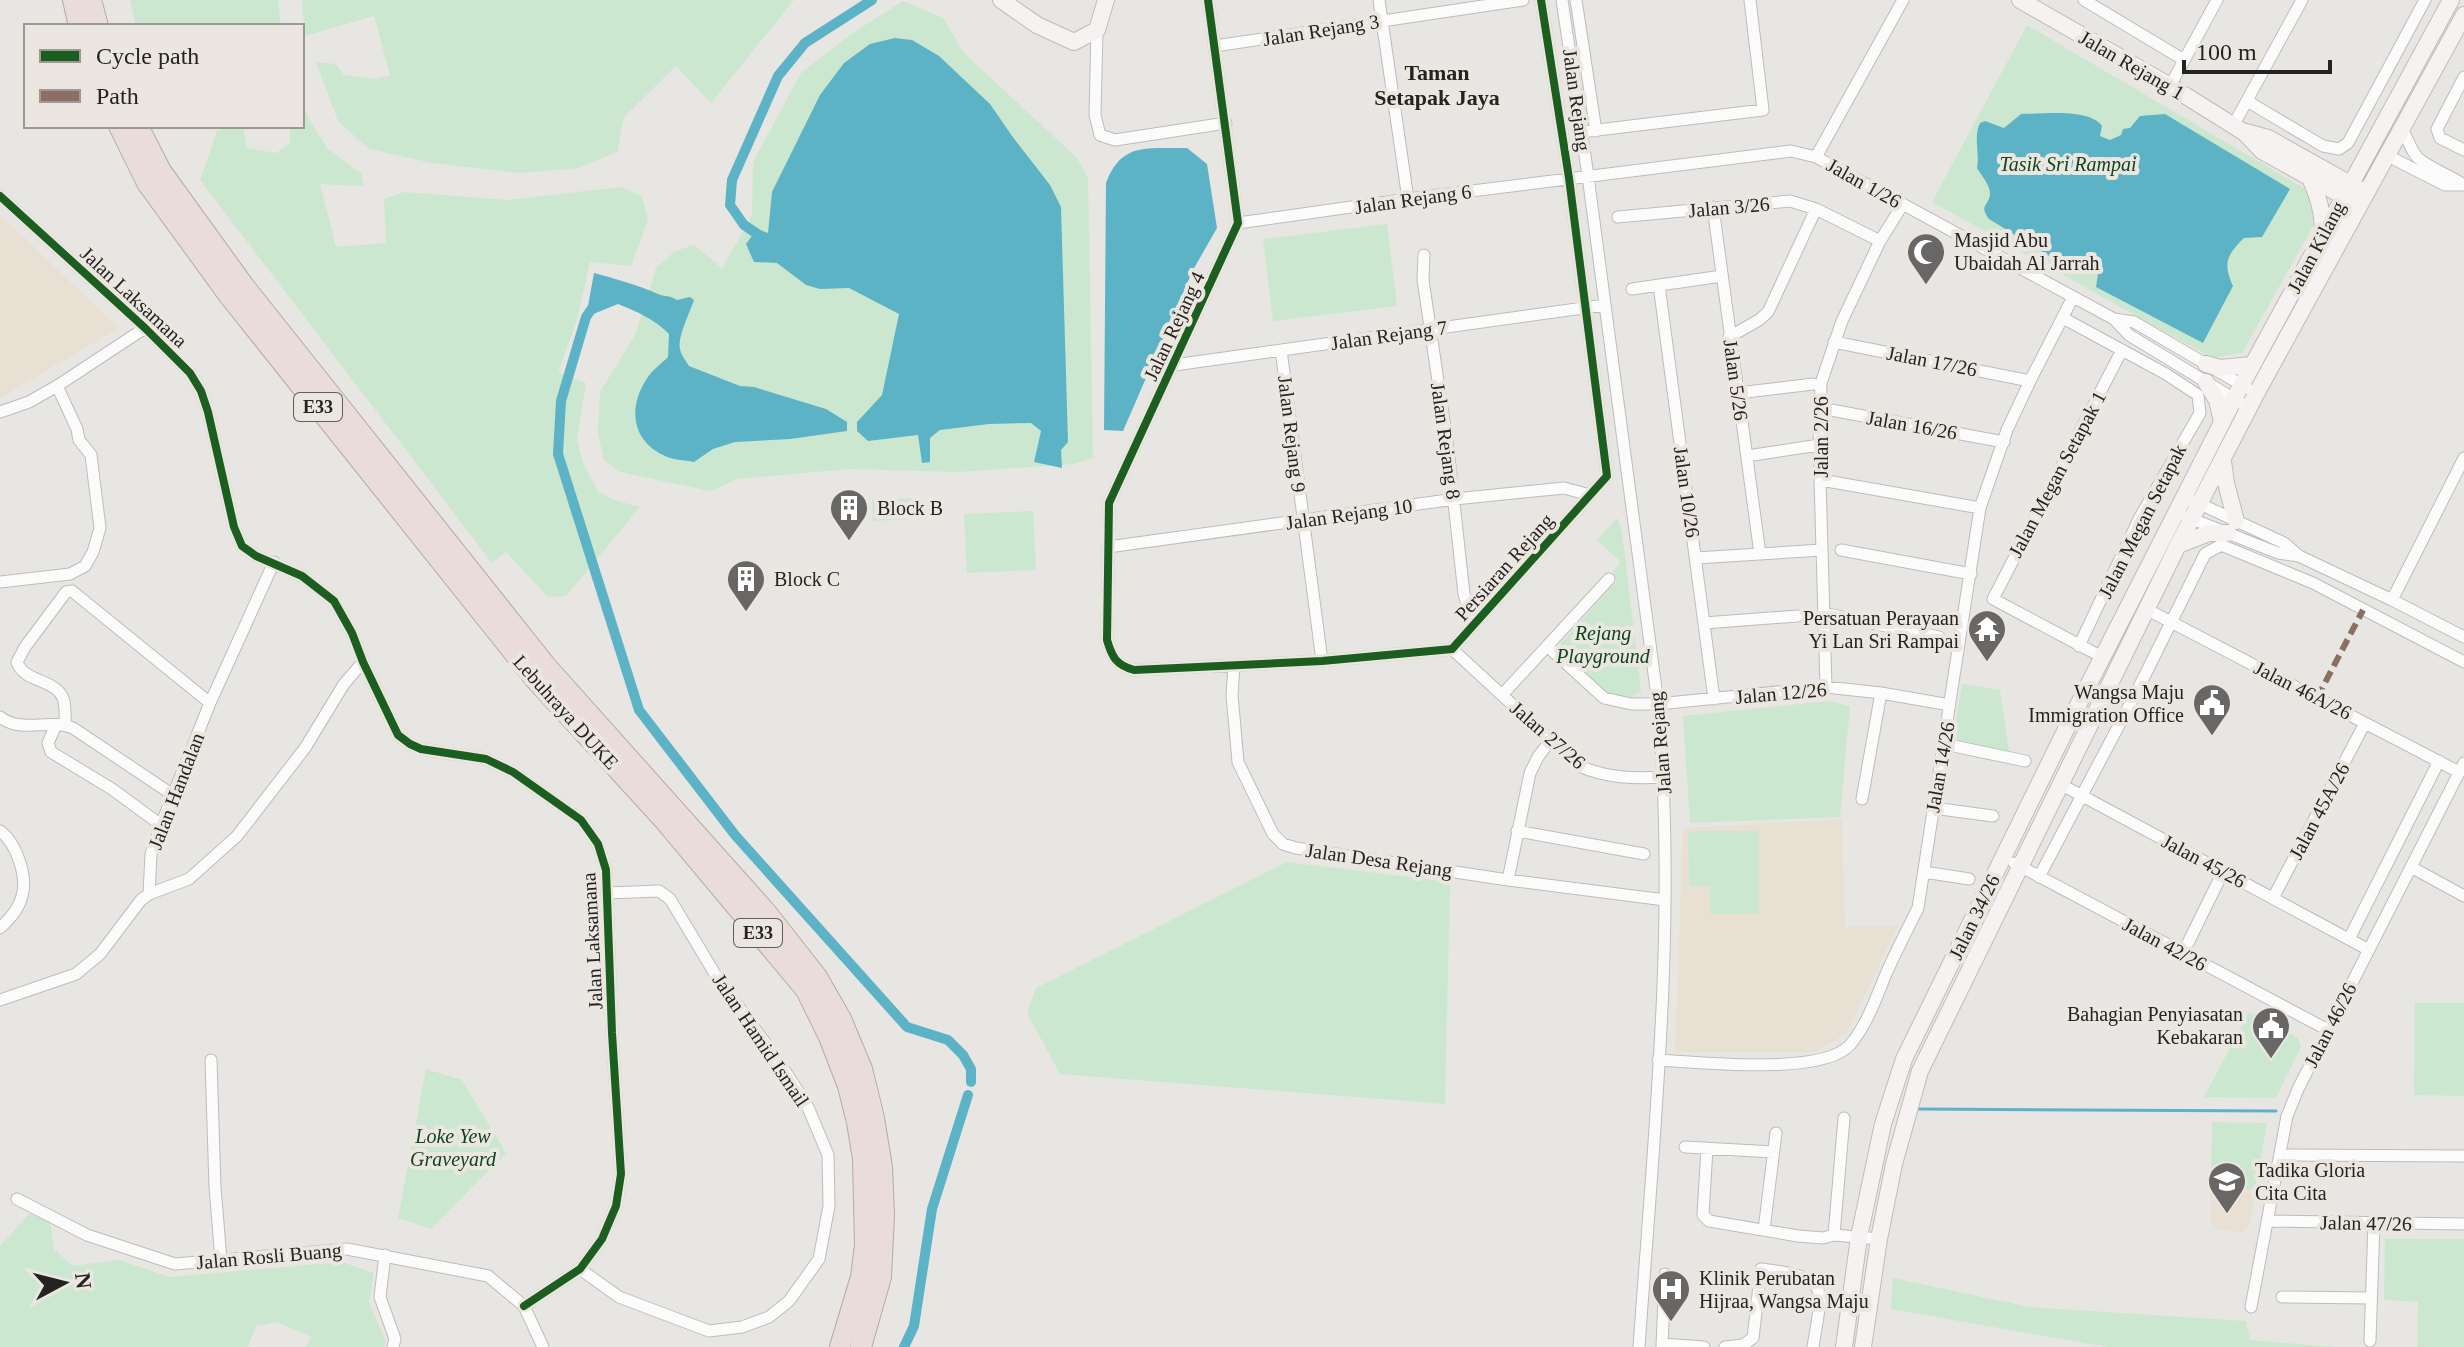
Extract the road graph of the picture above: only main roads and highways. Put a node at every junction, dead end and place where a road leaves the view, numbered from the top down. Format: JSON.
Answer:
{"nodes":[{"id":1,"x":73,"y":0,"type":"edge"},
{"id":2,"x":91,"y":0,"type":"edge"},
{"id":3,"x":1001,"y":0,"type":"edge"},
{"id":4,"x":1106,"y":0,"type":"edge"},
{"id":5,"x":2020,"y":0,"type":"edge"},
{"id":6,"x":2448,"y":1,"type":"edge"},
{"id":7,"x":2464,"y":15,"type":"edge"},
{"id":8,"x":79,"y":24,"type":"edge"},
{"id":9,"x":97,"y":24,"type":"edge"},
{"id":10,"x":120,"y":128,"type":"edge"},
{"id":11,"x":139,"y":128,"type":"edge"},
{"id":12,"x":2367,"y":153,"type":"junction"},
{"id":13,"x":2316,"y":173,"type":"junction"},
{"id":14,"x":2346,"y":190,"type":"junction"},
{"id":15,"x":2364,"y":200,"type":"junction"},
{"id":16,"x":2322,"y":236,"type":"junction"},
{"id":17,"x":2206,"y":364,"type":"road end"},
{"id":18,"x":2252,"y":365,"type":"junction"},
{"id":19,"x":2202,"y":388,"type":"road end"},
{"id":20,"x":2222,"y":422,"type":"junction"},
{"id":21,"x":2223,"y":460,"type":"junction"},
{"id":22,"x":2177,"y":512,"type":"joint"},
{"id":23,"x":2193,"y":520,"type":"joint"},
{"id":24,"x":2178,"y":545,"type":"junction"},
{"id":25,"x":540,"y":672,"type":"junction"},
{"id":26,"x":874,"y":1250,"type":"junction"},
{"id":27,"x":881,"y":1277,"type":"junction"},
{"id":28,"x":840,"y":1347,"type":"edge"},
{"id":29,"x":861,"y":1347,"type":"edge"},
{"id":30,"x":869,"y":1347,"type":"edge"},
{"id":31,"x":1844,"y":1347,"type":"edge"},
{"id":32,"x":1863,"y":1347,"type":"edge"}],
"edges":[{"from":1,"to":8,"type":"highway"},
{"from":2,"to":9,"type":"highway"},
{"from":3,"to":4,"type":"main road"},
{"from":5,"to":13,"type":"main road","name":"Jalan Rejang 1"},
{"from":6,"to":12,"type":"main road","name":"Jalan Kilang"},
{"from":7,"to":15,"type":"main road","name":"Jalan Kilang"},
{"from":10,"to":25,"type":"highway","name":"Lebuhraya DUKE","number":"E33"},
{"from":11,"to":25,"type":"highway","name":"Lebuhraya DUKE","number":"E33"},
{"from":12,"to":13,"type":"main road"},
{"from":12,"to":14,"type":"main road","name":"Jalan Kilang"},
{"from":13,"to":14,"type":"main road","name":"Jalan Rejang 1"},
{"from":13,"to":16,"type":"main road"},
{"from":14,"to":15,"type":"main road","name":"Jalan Rejang 1"},
{"from":14,"to":16,"type":"main road","name":"Jalan Kilang"},
{"from":15,"to":21,"type":"main road","name":"Jalan Kilang"},
{"from":16,"to":18,"type":"main road","name":"Jalan Kilang"},
{"from":17,"to":18,"type":"main road"},
{"from":18,"to":20,"type":"main road","name":"Jalan Kilang"},
{"from":19,"to":20,"type":"main road"},
{"from":20,"to":22,"type":"main road","name":"Jalan Kilang"},
{"from":21,"to":23,"type":"main road","name":"Jalan Kilang"},
{"from":21,"to":24,"type":"main road"},
{"from":22,"to":31,"type":"main road","name":"Jalan 34/26"},
{"from":23,"to":24,"type":"main road","name":"Jalan 34/26"},
{"from":24,"to":32,"type":"main road","name":"Jalan 34/26"},
{"from":25,"to":26,"type":"highway","name":"Lebuhraya DUKE","number":"E33"},
{"from":26,"to":27,"type":"highway","name":"Lebuhraya DUKE","number":"E33"},
{"from":26,"to":28,"type":"highway","name":"Lebuhraya DUKE","number":"E33"},
{"from":27,"to":29,"type":"highway","name":"Lebuhraya DUKE","number":"E33"},
{"from":27,"to":30,"type":"highway"}]}
